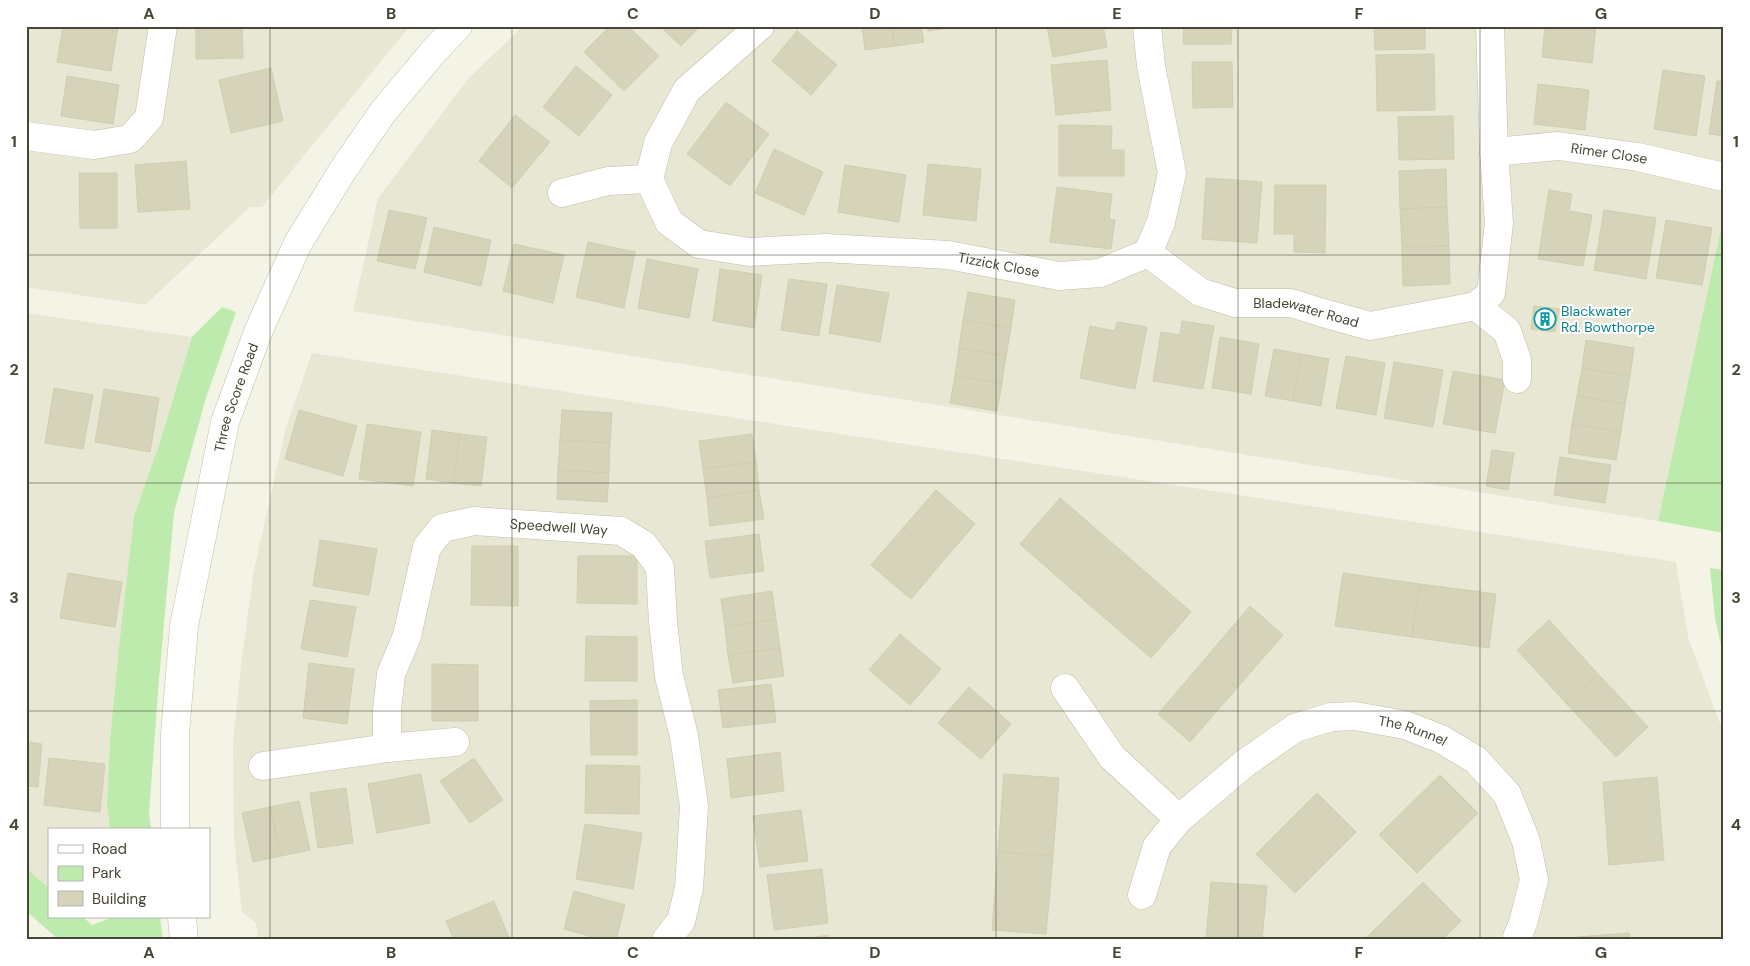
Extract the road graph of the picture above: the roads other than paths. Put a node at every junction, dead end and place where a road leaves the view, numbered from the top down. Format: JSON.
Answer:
{"nodes":[{"id":1,"x":163,"y":26,"type":"edge"},
{"id":2,"x":458,"y":26,"type":"edge"},
{"id":3,"x":760,"y":26,"type":"edge"},
{"id":4,"x":1147,"y":26,"type":"edge"},
{"id":5,"x":1490,"y":26,"type":"edge"},
{"id":6,"x":26,"y":136,"type":"edge"},
{"id":7,"x":1494,"y":152,"type":"junction"},
{"id":8,"x":1724,"y":177,"type":"edge"},
{"id":9,"x":649,"y":179,"type":"junction"},
{"id":10,"x":562,"y":193,"type":"dead end"},
{"id":11,"x":1148,"y":253,"type":"junction"},
{"id":12,"x":1476,"y":306,"type":"junction"},
{"id":13,"x":1517,"y":379,"type":"dead end"},
{"id":14,"x":1064,"y":688,"type":"dead end"},
{"id":15,"x":455,"y":742,"type":"dead end"},
{"id":16,"x":386,"y":748,"type":"junction"},
{"id":17,"x":263,"y":766,"type":"dead end"},
{"id":18,"x":1179,"y":819,"type":"junction"},
{"id":19,"x":175,"y":828,"type":"edge"},
{"id":20,"x":1142,"y":895,"type":"dead end"},
{"id":21,"x":182,"y":918,"type":"edge"},
{"id":22,"x":184,"y":940,"type":"edge"},
{"id":23,"x":666,"y":940,"type":"edge"},
{"id":24,"x":1516,"y":940,"type":"edge"}],
"edges":[{"from":1,"to":6,"type":"street"},
{"from":2,"to":19,"type":"street","name":"Three Score Road"},
{"from":3,"to":9,"type":"street"},
{"from":4,"to":11,"type":"street"},
{"from":5,"to":7,"type":"street"},
{"from":7,"to":8,"type":"street","name":"Rimer Close"},
{"from":7,"to":12,"type":"street"},
{"from":9,"to":10,"type":"street"},
{"from":9,"to":11,"type":"street","name":"Tizzick Close"},
{"from":11,"to":12,"type":"street","name":"Bladewater Road"},
{"from":12,"to":13,"type":"street"},
{"from":14,"to":18,"type":"street"},
{"from":15,"to":16,"type":"street"},
{"from":16,"to":17,"type":"street"},
{"from":16,"to":23,"type":"street","name":"Speedwell Way"},
{"from":18,"to":20,"type":"street","name":"The Runnel"},
{"from":18,"to":24,"type":"street","name":"The Runnel"},
{"from":21,"to":22,"type":"street"}]}
